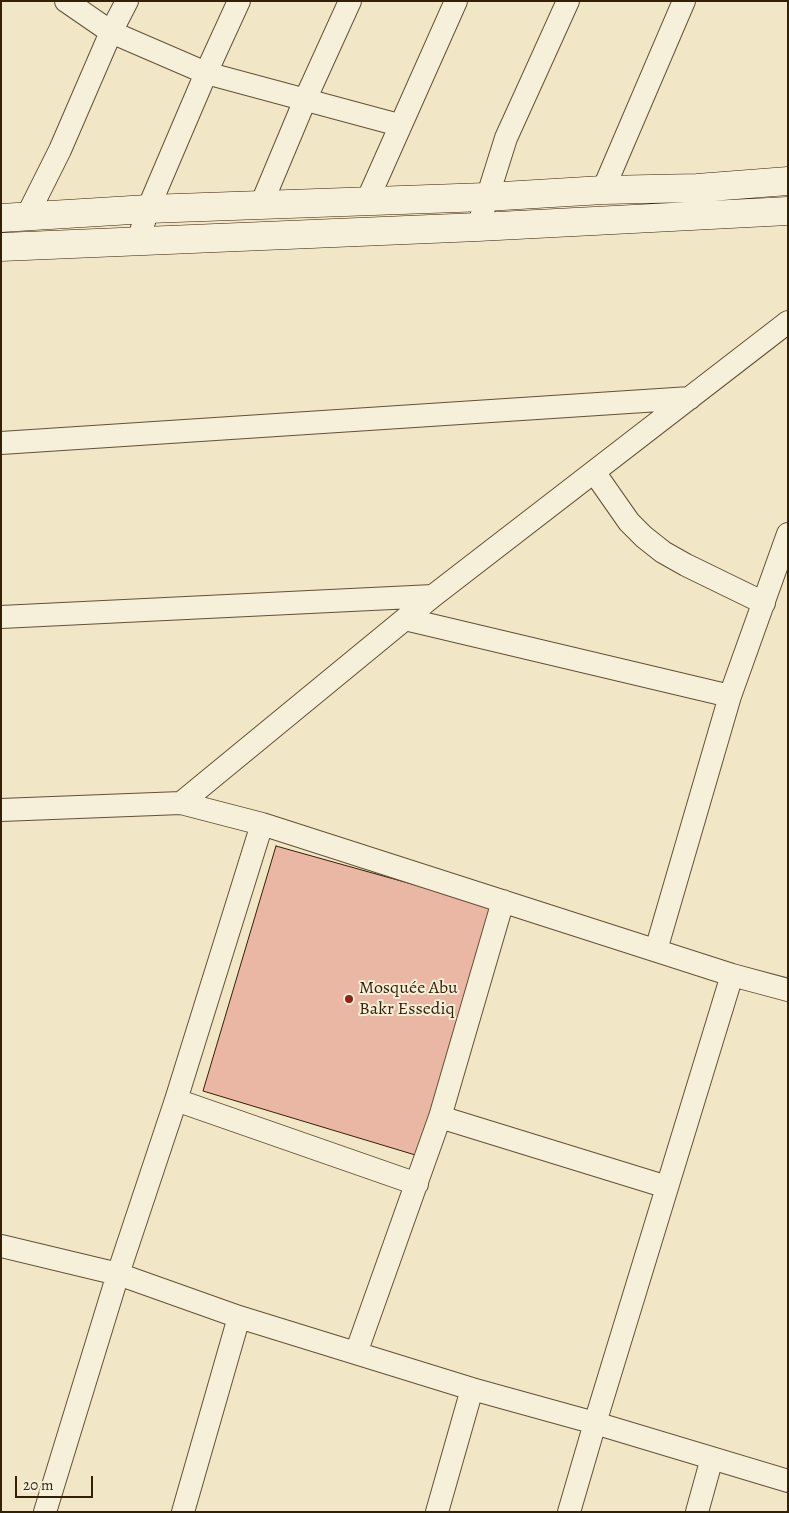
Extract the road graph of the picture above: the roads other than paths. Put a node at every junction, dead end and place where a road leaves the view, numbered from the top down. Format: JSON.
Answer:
{"nodes":[{"id":1,"x":66,"y":1,"type":"edge"},
{"id":2,"x":127,"y":1,"type":"edge"},
{"id":3,"x":239,"y":1,"type":"edge"},
{"id":4,"x":350,"y":1,"type":"edge"},
{"id":5,"x":456,"y":1,"type":"edge"},
{"id":6,"x":568,"y":1,"type":"edge"},
{"id":7,"x":684,"y":1,"type":"edge"},
{"id":8,"x":111,"y":32,"type":"junction"},
{"id":9,"x":206,"y":73,"type":"junction"},
{"id":10,"x":305,"y":100,"type":"junction"},
{"id":11,"x":399,"y":125,"type":"junction"},
{"id":12,"x":788,"y":181,"type":"edge"},
{"id":13,"x":603,"y":190,"type":"junction"},
{"id":14,"x":486,"y":197,"type":"junction"},
{"id":15,"x":367,"y":201,"type":"junction"},
{"id":16,"x":261,"y":205,"type":"junction"},
{"id":17,"x":148,"y":209,"type":"junction"},
{"id":18,"x":788,"y":212,"type":"edge"},
{"id":19,"x":14,"y":217,"type":"edge"},
{"id":20,"x":478,"y":227,"type":"junction"},
{"id":21,"x":138,"y":241,"type":"junction"},
{"id":22,"x":1,"y":247,"type":"edge"},
{"id":23,"x":788,"y":322,"type":"edge"},
{"id":24,"x":690,"y":398,"type":"junction"},
{"id":25,"x":1,"y":443,"type":"edge"},
{"id":26,"x":594,"y":472,"type":"junction"},
{"id":27,"x":788,"y":534,"type":"edge"},
{"id":28,"x":433,"y":596,"type":"junction"},
{"id":29,"x":764,"y":603,"type":"junction"},
{"id":30,"x":1,"y":617,"type":"edge"},
{"id":31,"x":405,"y":619,"type":"junction"},
{"id":32,"x":730,"y":696,"type":"junction"},
{"id":33,"x":180,"y":803,"type":"junction"},
{"id":34,"x":1,"y":810,"type":"edge"},
{"id":35,"x":262,"y":824,"type":"junction"},
{"id":36,"x":503,"y":901,"type":"junction"},
{"id":37,"x":656,"y":950,"type":"junction"},
{"id":38,"x":732,"y":975,"type":"junction"},
{"id":39,"x":788,"y":990,"type":"edge"},
{"id":40,"x":176,"y":1100,"type":"junction"},
{"id":41,"x":440,"y":1117,"type":"junction"},
{"id":42,"x":416,"y":1184,"type":"junction"},
{"id":43,"x":667,"y":1187,"type":"junction"},
{"id":44,"x":1,"y":1246,"type":"edge"},
{"id":45,"x":118,"y":1274,"type":"junction"},
{"id":46,"x":240,"y":1317,"type":"junction"},
{"id":47,"x":356,"y":1353,"type":"junction"},
{"id":48,"x":472,"y":1389,"type":"junction"},
{"id":49,"x":595,"y":1423,"type":"junction"},
{"id":50,"x":712,"y":1458,"type":"junction"},
{"id":51,"x":788,"y":1481,"type":"edge"},
{"id":52,"x":45,"y":1512,"type":"edge"},
{"id":53,"x":184,"y":1512,"type":"edge"},
{"id":54,"x":437,"y":1512,"type":"edge"},
{"id":55,"x":569,"y":1512,"type":"edge"},
{"id":56,"x":697,"y":1512,"type":"edge"}],
"edges":[{"from":1,"to":8,"type":"street"},
{"from":2,"to":8,"type":"street"},
{"from":3,"to":9,"type":"street"},
{"from":4,"to":10,"type":"street"},
{"from":5,"to":11,"type":"street"},
{"from":6,"to":14,"type":"street"},
{"from":7,"to":13,"type":"street"},
{"from":8,"to":9,"type":"street"},
{"from":8,"to":19,"type":"street"},
{"from":9,"to":10,"type":"street"},
{"from":9,"to":17,"type":"street"},
{"from":10,"to":11,"type":"street"},
{"from":10,"to":16,"type":"street"},
{"from":11,"to":15,"type":"street"},
{"from":12,"to":13,"type":"main road"},
{"from":13,"to":14,"type":"main road"},
{"from":14,"to":15,"type":"main road"},
{"from":14,"to":20,"type":"street"},
{"from":15,"to":16,"type":"main road"},
{"from":16,"to":17,"type":"main road"},
{"from":17,"to":19,"type":"main road"},
{"from":17,"to":21,"type":"street"},
{"from":18,"to":20,"type":"main road"},
{"from":20,"to":21,"type":"main road"},
{"from":21,"to":22,"type":"main road"},
{"from":23,"to":24,"type":"street"},
{"from":24,"to":25,"type":"street"},
{"from":24,"to":26,"type":"street"},
{"from":26,"to":28,"type":"street"},
{"from":26,"to":29,"type":"street"},
{"from":27,"to":29,"type":"street"},
{"from":28,"to":30,"type":"street"},
{"from":28,"to":31,"type":"street"},
{"from":29,"to":32,"type":"street"},
{"from":31,"to":32,"type":"street"},
{"from":31,"to":33,"type":"street"},
{"from":32,"to":37,"type":"street"},
{"from":33,"to":34,"type":"street"},
{"from":33,"to":35,"type":"street"},
{"from":35,"to":36,"type":"street"},
{"from":35,"to":40,"type":"street"},
{"from":36,"to":37,"type":"street"},
{"from":36,"to":41,"type":"street"},
{"from":37,"to":38,"type":"street"},
{"from":38,"to":39,"type":"street"},
{"from":38,"to":43,"type":"street"},
{"from":40,"to":42,"type":"street"},
{"from":40,"to":45,"type":"street"},
{"from":41,"to":42,"type":"street"},
{"from":41,"to":43,"type":"street"},
{"from":42,"to":47,"type":"street"},
{"from":43,"to":49,"type":"street"},
{"from":44,"to":45,"type":"street"},
{"from":45,"to":46,"type":"street"},
{"from":45,"to":52,"type":"street"},
{"from":46,"to":47,"type":"street"},
{"from":46,"to":53,"type":"street"},
{"from":47,"to":48,"type":"street"},
{"from":48,"to":49,"type":"street"},
{"from":48,"to":54,"type":"street"},
{"from":49,"to":50,"type":"street"},
{"from":49,"to":55,"type":"street"},
{"from":50,"to":51,"type":"street"},
{"from":50,"to":56,"type":"street"}]}
